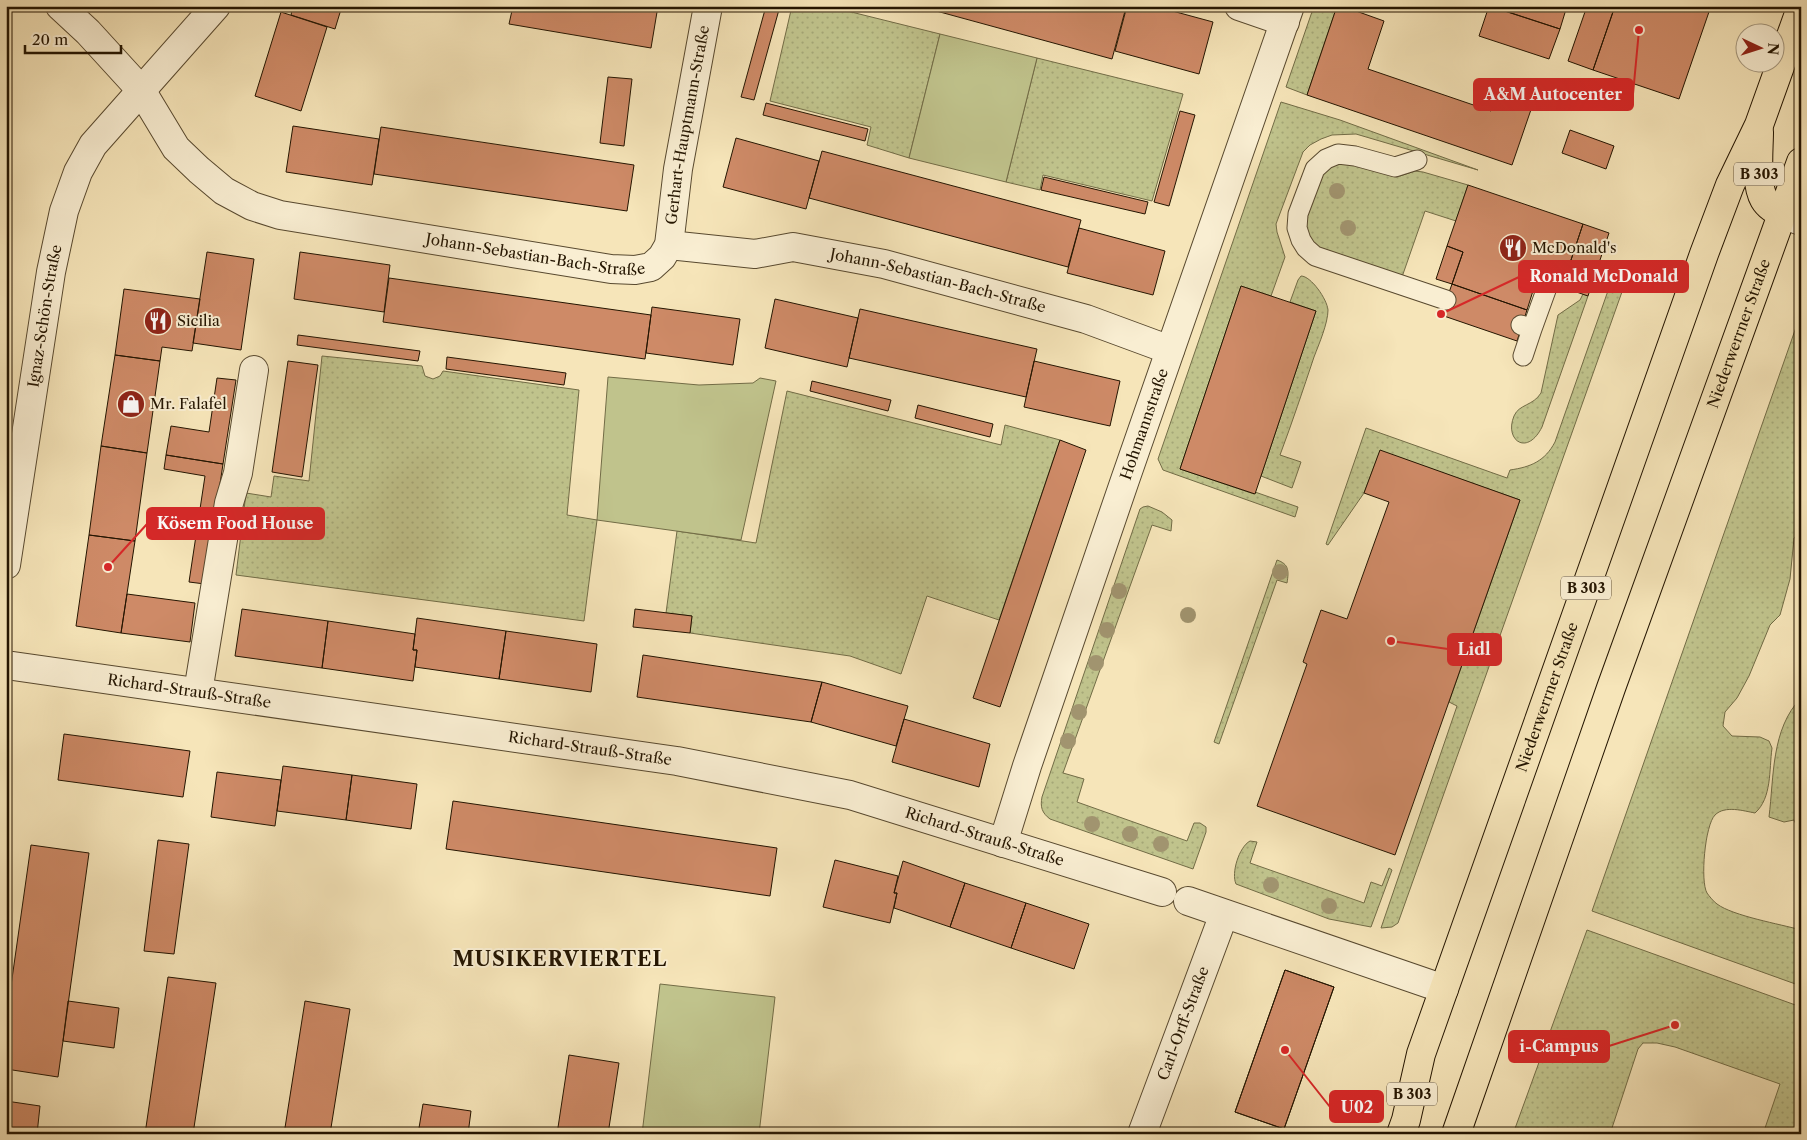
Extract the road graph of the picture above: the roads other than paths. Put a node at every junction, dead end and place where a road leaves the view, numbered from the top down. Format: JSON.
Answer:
{"nodes":[{"id":1,"x":60,"y":6,"type":"edge"},
{"id":2,"x":216,"y":6,"type":"edge"},
{"id":3,"x":708,"y":6,"type":"edge"},
{"id":4,"x":1239,"y":6,"type":"edge"},
{"id":5,"x":1801,"y":8,"type":"edge"},
{"id":6,"x":1288,"y":14,"type":"edge"},
{"id":7,"x":141,"y":90,"type":"junction"},
{"id":8,"x":1759,"y":125,"type":"junction"},
{"id":9,"x":1418,"y":160,"type":"dead end"},
{"id":10,"x":1801,"y":162,"type":"edge"},
{"id":11,"x":1791,"y":217,"type":"edge"},
{"id":12,"x":669,"y":245,"type":"junction"},
{"id":13,"x":1549,"y":282,"type":"dead end"},
{"id":14,"x":1446,"y":300,"type":"dead end"},
{"id":15,"x":1170,"y":350,"type":"junction"},
{"id":16,"x":1523,"y":356,"type":"dead end"},
{"id":17,"x":254,"y":370,"type":"dead end"},
{"id":18,"x":6,"y":565,"type":"edge"},
{"id":19,"x":6,"y":666,"type":"edge"},
{"id":20,"x":198,"y":692,"type":"junction"},
{"id":21,"x":1003,"y":843,"type":"junction"},
{"id":22,"x":1162,"y":892,"type":"dead end"},
{"id":23,"x":1188,"y":901,"type":"dead end"},
{"id":24,"x":1224,"y":914,"type":"junction"},
{"id":25,"x":1444,"y":989,"type":"junction"},
{"id":26,"x":1142,"y":1134,"type":"edge"},
{"id":27,"x":1401,"y":1134,"type":"edge"},
{"id":28,"x":1456,"y":1134,"type":"edge"}],
"edges":[{"from":1,"to":7,"type":"street","name":"Johann-Sebastian-Bach-Straße"},
{"from":2,"to":7,"type":"street","name":"Ignaz-Schön-Straße"},
{"from":3,"to":12,"type":"street","name":"Gerhart-Hauptmann-Straße"},
{"from":4,"to":6,"type":"street"},
{"from":5,"to":8,"type":"main road","name":"Niederwerrner Straße","number":"B 303"},
{"from":6,"to":15,"type":"street","name":"Hohmannstraße"},
{"from":7,"to":12,"type":"street","name":"Johann-Sebastian-Bach-Straße"},
{"from":7,"to":18,"type":"street","name":"Ignaz-Schön-Straße"},
{"from":8,"to":11,"type":"main road","name":"Niederwerrner Straße","number":"B 303"},
{"from":8,"to":25,"type":"main road","name":"Niederwerrner Straße","number":"B 303"},
{"from":9,"to":14,"type":"lane"},
{"from":10,"to":11,"type":"main road","name":"Niederwerrner Straße","number":"B 303"},
{"from":11,"to":28,"type":"main road","name":"Niederwerrner Straße","number":"B 303"},
{"from":12,"to":15,"type":"street","name":"Johann-Sebastian-Bach-Straße"},
{"from":13,"to":16,"type":"lane"},
{"from":15,"to":21,"type":"street","name":"Hohmannstraße"},
{"from":17,"to":20,"type":"street"},
{"from":19,"to":20,"type":"street","name":"Richard-Strauß-Straße"},
{"from":20,"to":21,"type":"street","name":"Richard-Strauß-Straße"},
{"from":21,"to":22,"type":"street","name":"Richard-Strauß-Straße"},
{"from":23,"to":24,"type":"street"},
{"from":24,"to":25,"type":"street"},
{"from":24,"to":26,"type":"street","name":"Carl-Orff-Straße"},
{"from":25,"to":27,"type":"main road","name":"Niederwerrner Straße","number":"B 303"}]}
